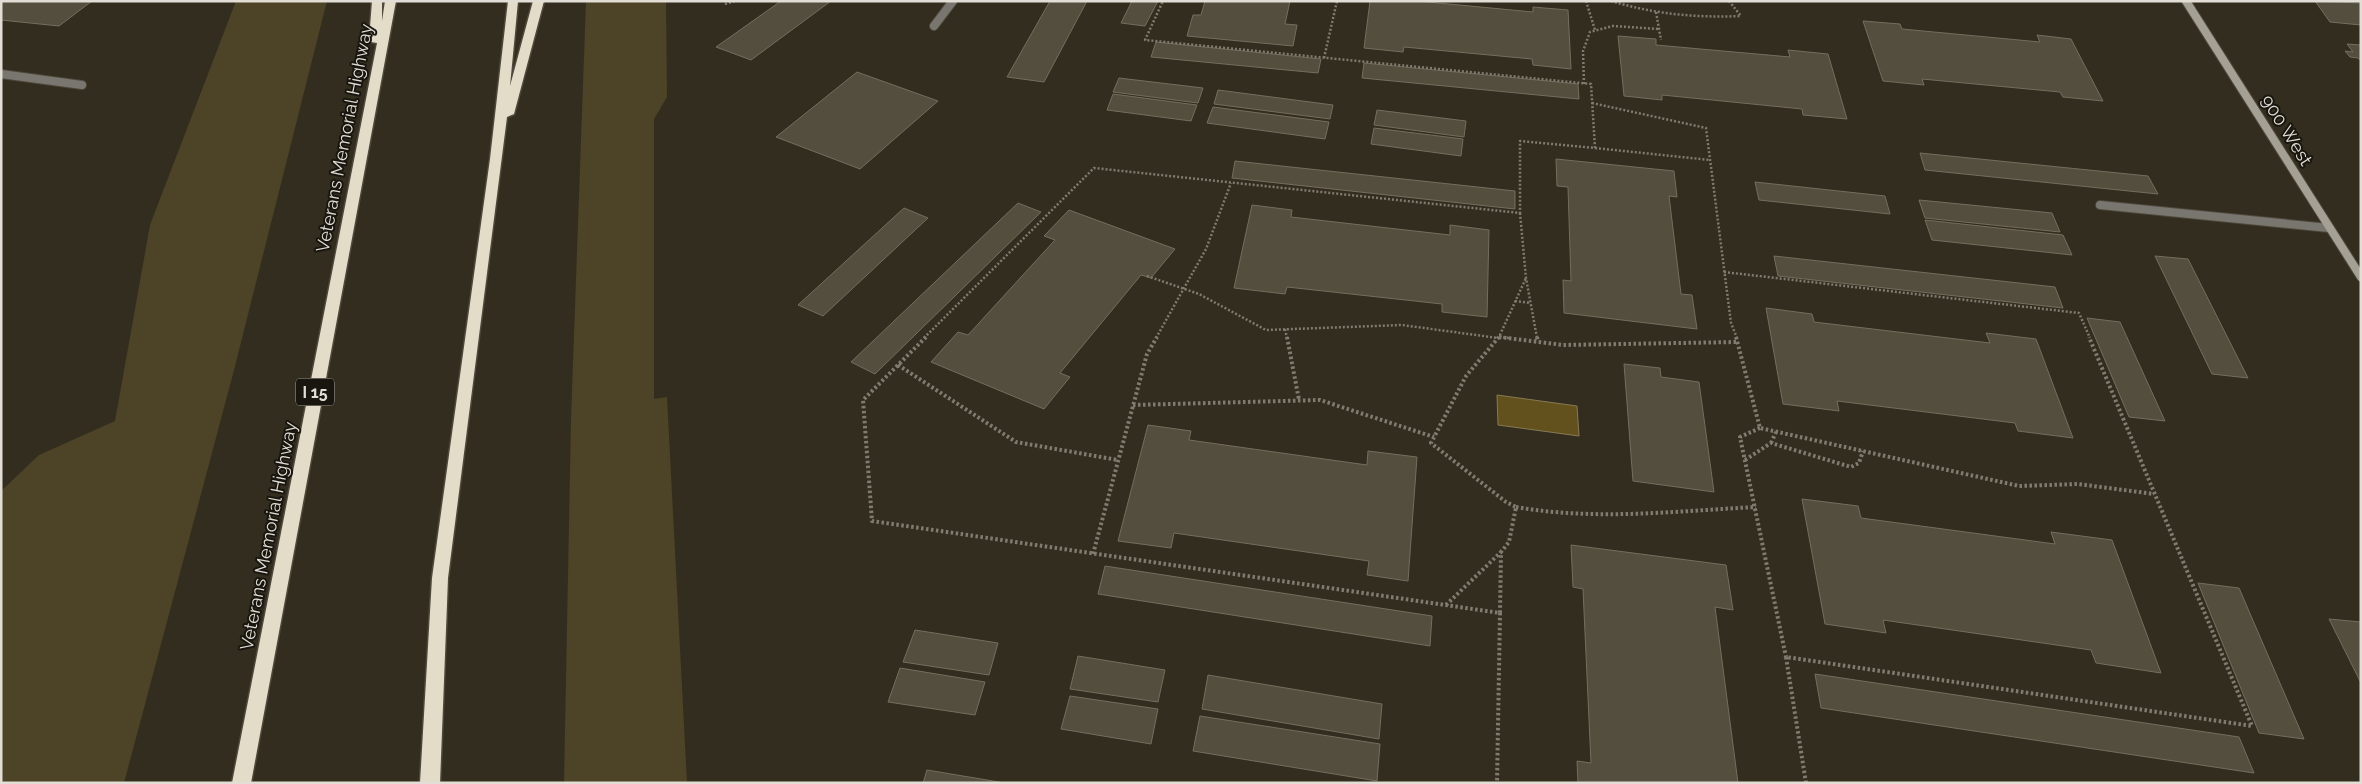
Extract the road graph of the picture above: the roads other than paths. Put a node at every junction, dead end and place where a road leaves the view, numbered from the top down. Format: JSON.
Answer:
{"nodes":[{"id":1,"x":377,"y":1,"type":"edge"},
{"id":2,"x":391,"y":1,"type":"edge"},
{"id":3,"x":513,"y":1,"type":"edge"},
{"id":4,"x":539,"y":1,"type":"edge"},
{"id":5,"x":954,"y":1,"type":"edge"},
{"id":6,"x":2186,"y":1,"type":"edge"},
{"id":7,"x":934,"y":26,"type":"dead end"},
{"id":8,"x":1,"y":74,"type":"edge"},
{"id":9,"x":82,"y":85,"type":"dead end"},
{"id":10,"x":371,"y":101,"type":"junction"},
{"id":11,"x":496,"y":159,"type":"junction"},
{"id":12,"x":2100,"y":205,"type":"dead end"},
{"id":13,"x":2330,"y":228,"type":"junction"},
{"id":14,"x":2361,"y":277,"type":"edge"},
{"id":15,"x":241,"y":783,"type":"edge"},
{"id":16,"x":430,"y":783,"type":"edge"}],
"edges":[{"from":1,"to":10,"type":"highway"},
{"from":2,"to":10,"type":"highway","name":"Veterans Memorial Highway","number":"I 15"},
{"from":3,"to":11,"type":"highway"},
{"from":4,"to":11,"type":"highway"},
{"from":5,"to":7,"type":"street"},
{"from":6,"to":13,"type":"main road","name":"900 West"},
{"from":8,"to":9,"type":"street"},
{"from":10,"to":15,"type":"highway","name":"Veterans Memorial Highway","number":"I 15"},
{"from":11,"to":16,"type":"highway"},
{"from":12,"to":13,"type":"street"},
{"from":13,"to":14,"type":"main road","name":"900 West"}]}
